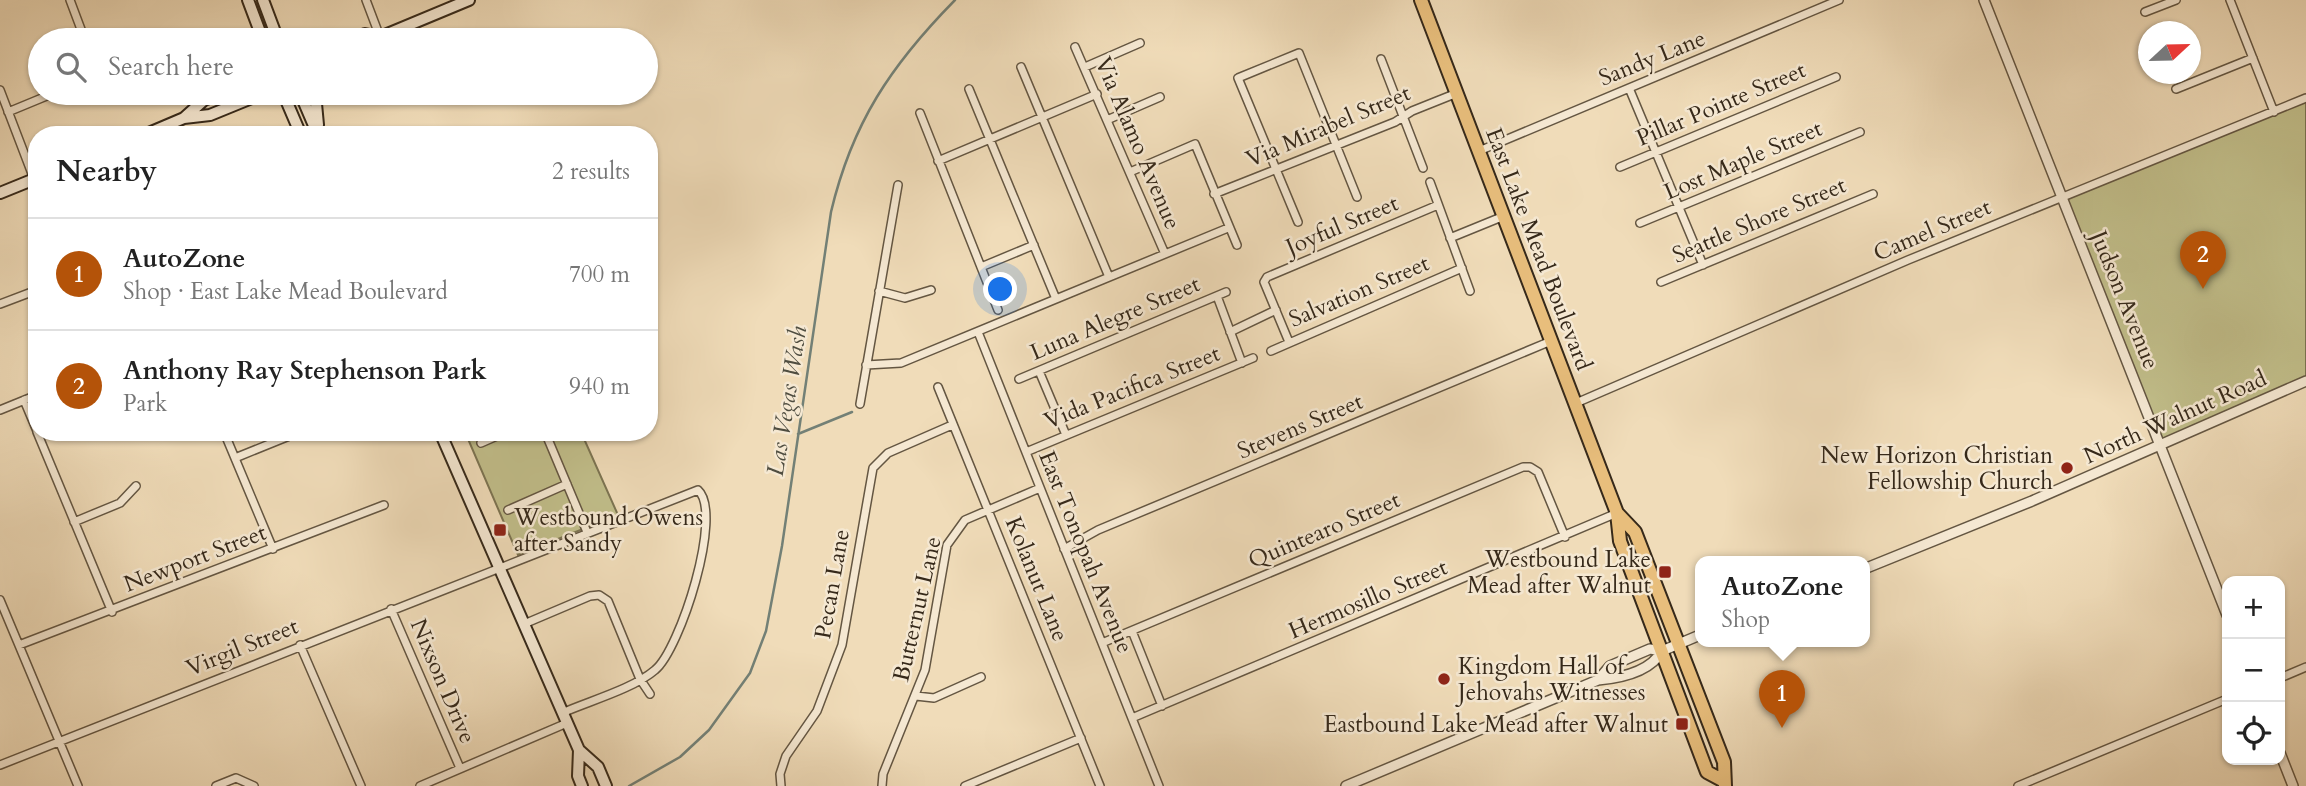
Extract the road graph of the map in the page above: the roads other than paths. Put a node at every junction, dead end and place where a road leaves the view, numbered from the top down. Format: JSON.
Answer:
{"nodes":[{"id":1,"x":70,"y":0,"type":"edge"},
{"id":2,"x":248,"y":0,"type":"edge"},
{"id":3,"x":263,"y":0,"type":"edge"},
{"id":4,"x":366,"y":0,"type":"edge"},
{"id":5,"x":469,"y":0,"type":"edge"},
{"id":6,"x":1421,"y":0,"type":"edge"},
{"id":7,"x":1839,"y":0,"type":"edge"},
{"id":8,"x":1984,"y":0,"type":"edge"},
{"id":9,"x":2176,"y":0,"type":"edge"},
{"id":10,"x":2230,"y":0,"type":"edge"},
{"id":11,"x":2145,"y":12,"type":"dead end"},
{"id":12,"x":80,"y":28,"type":"edge"},
{"id":13,"x":258,"y":28,"type":"edge"},
{"id":14,"x":274,"y":28,"type":"edge"},
{"id":15,"x":376,"y":28,"type":"edge"},
{"id":16,"x":403,"y":28,"type":"edge"},
{"id":17,"x":1140,"y":43,"type":"dead end"},
{"id":18,"x":1075,"y":47,"type":"dead end"},
{"id":19,"x":2253,"y":58,"type":"junction"},
{"id":20,"x":1381,"y":59,"type":"dead end"},
{"id":21,"x":1021,"y":67,"type":"dead end"},
{"id":22,"x":1085,"y":67,"type":"junction"},
{"id":23,"x":1836,"y":77,"type":"dead end"},
{"id":24,"x":1629,"y":88,"type":"junction"},
{"id":25,"x":969,"y":89,"type":"dead end"},
{"id":26,"x":2176,"y":89,"type":"dead end"},
{"id":27,"x":0,"y":90,"type":"edge"},
{"id":28,"x":1457,"y":93,"type":"junction"},
{"id":29,"x":1097,"y":94,"type":"junction"},
{"id":30,"x":1160,"y":97,"type":"dead end"},
{"id":31,"x":2306,"y":98,"type":"edge"},
{"id":32,"x":28,"y":104,"type":"edge"},
{"id":33,"x":198,"y":105,"type":"edge"},
{"id":34,"x":235,"y":105,"type":"edge"},
{"id":35,"x":288,"y":105,"type":"edge"},
{"id":36,"x":305,"y":105,"type":"edge"},
{"id":37,"x":316,"y":105,"type":"edge"},
{"id":38,"x":8,"y":112,"type":"junction"},
{"id":39,"x":2274,"y":112,"type":"junction"},
{"id":40,"x":920,"y":113,"type":"dead end"},
{"id":41,"x":1404,"y":115,"type":"junction"},
{"id":42,"x":184,"y":118,"type":"junction"},
{"id":43,"x":1042,"y":118,"type":"junction"},
{"id":44,"x":1107,"y":120,"type":"junction"},
{"id":45,"x":165,"y":126,"type":"edge"},
{"id":46,"x":297,"y":126,"type":"edge"},
{"id":47,"x":314,"y":126,"type":"edge"},
{"id":48,"x":317,"y":126,"type":"edge"},
{"id":49,"x":1860,"y":132,"type":"dead end"},
{"id":50,"x":990,"y":139,"type":"junction"},
{"id":51,"x":1336,"y":145,"type":"junction"},
{"id":52,"x":1479,"y":151,"type":"junction"},
{"id":53,"x":1655,"y":152,"type":"junction"},
{"id":54,"x":28,"y":160,"type":"edge"},
{"id":55,"x":939,"y":161,"type":"junction"},
{"id":56,"x":1620,"y":167,"type":"dead end"},
{"id":57,"x":1423,"y":168,"type":"dead end"},
{"id":58,"x":1276,"y":169,"type":"junction"},
{"id":59,"x":1130,"y":172,"type":"junction"},
{"id":60,"x":28,"y":182,"type":"edge"},
{"id":61,"x":1430,"y":182,"type":"dead end"},
{"id":62,"x":898,"y":185,"type":"dead end"},
{"id":63,"x":0,"y":193,"type":"edge"},
{"id":64,"x":1214,"y":194,"type":"junction"},
{"id":65,"x":1873,"y":194,"type":"dead end"},
{"id":66,"x":1357,"y":197,"type":"dead end"},
{"id":67,"x":2062,"y":197,"type":"junction"},
{"id":68,"x":1438,"y":205,"type":"junction"},
{"id":69,"x":1678,"y":208,"type":"junction"},
{"id":70,"x":1504,"y":216,"type":"junction"},
{"id":71,"x":1298,"y":222,"type":"dead end"},
{"id":72,"x":1640,"y":223,"type":"dead end"},
{"id":73,"x":1228,"y":228,"type":"junction"},
{"id":74,"x":1450,"y":238,"type":"junction"},
{"id":75,"x":1034,"y":245,"type":"junction"},
{"id":76,"x":1237,"y":245,"type":"dead end"},
{"id":77,"x":1165,"y":254,"type":"junction"},
{"id":78,"x":1703,"y":265,"type":"junction"},
{"id":79,"x":981,"y":267,"type":"junction"},
{"id":80,"x":1462,"y":268,"type":"junction"},
{"id":81,"x":1110,"y":277,"type":"junction"},
{"id":82,"x":1661,"y":282,"type":"dead end"},
{"id":83,"x":931,"y":290,"type":"dead end"},
{"id":84,"x":879,"y":291,"type":"junction"},
{"id":85,"x":1470,"y":291,"type":"dead end"},
{"id":86,"x":1226,"y":292,"type":"dead end"},
{"id":87,"x":28,"y":293,"type":"edge"},
{"id":88,"x":1217,"y":296,"type":"junction"},
{"id":89,"x":1056,"y":299,"type":"junction"},
{"id":90,"x":0,"y":304,"type":"edge"},
{"id":91,"x":998,"y":310,"type":"dead end"},
{"id":92,"x":1276,"y":310,"type":"junction"},
{"id":93,"x":978,"y":332,"type":"junction"},
{"id":94,"x":1230,"y":332,"type":"junction"},
{"id":95,"x":1551,"y":341,"type":"junction"},
{"id":96,"x":1289,"y":342,"type":"junction"},
{"id":97,"x":1271,"y":351,"type":"dead end"},
{"id":98,"x":1254,"y":358,"type":"dead end"},
{"id":99,"x":1242,"y":363,"type":"junction"},
{"id":100,"x":866,"y":365,"type":"junction"},
{"id":101,"x":1039,"y":371,"type":"junction"},
{"id":102,"x":1019,"y":379,"type":"dead end"},
{"id":103,"x":2306,"y":381,"type":"edge"},
{"id":104,"x":937,"y":387,"type":"dead end"},
{"id":105,"x":28,"y":398,"type":"edge"},
{"id":106,"x":24,"y":400,"type":"junction"},
{"id":107,"x":1576,"y":403,"type":"junction"},
{"id":108,"x":860,"y":404,"type":"dead end"},
{"id":109,"x":0,"y":410,"type":"edge"},
{"id":110,"x":28,"y":410,"type":"edge"},
{"id":111,"x":952,"y":425,"type":"junction"},
{"id":112,"x":1066,"y":435,"type":"junction"},
{"id":113,"x":41,"y":441,"type":"edge"},
{"id":114,"x":228,"y":441,"type":"edge"},
{"id":115,"x":277,"y":441,"type":"edge"},
{"id":116,"x":444,"y":441,"type":"edge"},
{"id":117,"x":486,"y":441,"type":"edge"},
{"id":118,"x":549,"y":441,"type":"edge"},
{"id":119,"x":2161,"y":442,"type":"junction"},
{"id":120,"x":481,"y":443,"type":"dead end"},
{"id":121,"x":1026,"y":452,"type":"junction"},
{"id":122,"x":235,"y":458,"type":"junction"},
{"id":123,"x":567,"y":484,"type":"junction"},
{"id":124,"x":136,"y":486,"type":"dead end"},
{"id":125,"x":1040,"y":488,"type":"junction"},
{"id":126,"x":383,"y":505,"type":"dead end"},
{"id":127,"x":508,"y":510,"type":"dead end"},
{"id":128,"x":987,"y":510,"type":"junction"},
{"id":129,"x":1617,"y":513,"type":"junction"},
{"id":130,"x":75,"y":522,"type":"junction"},
{"id":131,"x":587,"y":531,"type":"junction"},
{"id":132,"x":1565,"y":537,"type":"junction"},
{"id":133,"x":273,"y":549,"type":"junction"},
{"id":134,"x":1064,"y":549,"type":"junction"},
{"id":135,"x":499,"y":566,"type":"junction"},
{"id":136,"x":1870,"y":567,"type":"edge"},
{"id":137,"x":0,"y":600,"type":"edge"},
{"id":138,"x":2222,"y":602,"type":"edge"},
{"id":139,"x":391,"y":609,"type":"junction"},
{"id":140,"x":112,"y":612,"type":"junction"},
{"id":141,"x":524,"y":624,"type":"junction"},
{"id":142,"x":1132,"y":631,"type":"junction"},
{"id":143,"x":1695,"y":637,"type":"edge"},
{"id":144,"x":1102,"y":643,"type":"junction"},
{"id":145,"x":1678,"y":643,"type":"junction"},
{"id":146,"x":19,"y":645,"type":"junction"},
{"id":147,"x":300,"y":645,"type":"junction"},
{"id":148,"x":1662,"y":650,"type":"junction"},
{"id":149,"x":2306,"y":667,"type":"edge"},
{"id":150,"x":2285,"y":676,"type":"edge"},
{"id":151,"x":981,"y":677,"type":"dead end"},
{"id":152,"x":640,"y":679,"type":"junction"},
{"id":153,"x":1598,"y":680,"type":"junction"},
{"id":154,"x":650,"y":694,"type":"dead end"},
{"id":155,"x":916,"y":696,"type":"junction"},
{"id":156,"x":2222,"y":701,"type":"edge"},
{"id":157,"x":1162,"y":706,"type":"junction"},
{"id":158,"x":564,"y":718,"type":"junction"},
{"id":159,"x":1132,"y":718,"type":"junction"},
{"id":160,"x":1081,"y":738,"type":"junction"},
{"id":161,"x":60,"y":741,"type":"junction"},
{"id":162,"x":579,"y":750,"type":"junction"},
{"id":163,"x":0,"y":765,"type":"edge"},
{"id":164,"x":2285,"y":765,"type":"edge"},
{"id":165,"x":460,"y":768,"type":"junction"},
{"id":166,"x":580,"y":781,"type":"edge"},
{"id":167,"x":1724,"y":783,"type":"edge"},
{"id":168,"x":78,"y":786,"type":"edge"},
{"id":169,"x":216,"y":786,"type":"edge"},
{"id":170,"x":254,"y":786,"type":"edge"},
{"id":171,"x":361,"y":786,"type":"edge"},
{"id":172,"x":420,"y":786,"type":"edge"},
{"id":173,"x":606,"y":786,"type":"edge"},
{"id":174,"x":781,"y":786,"type":"edge"},
{"id":175,"x":881,"y":786,"type":"edge"},
{"id":176,"x":965,"y":786,"type":"edge"},
{"id":177,"x":1100,"y":786,"type":"edge"},
{"id":178,"x":1159,"y":786,"type":"edge"},
{"id":179,"x":1346,"y":786,"type":"edge"},
{"id":180,"x":2018,"y":786,"type":"edge"},
{"id":181,"x":2293,"y":786,"type":"edge"}],
"edges":[{"from":1,"to":12,"type":"street"},
{"from":2,"to":13,"type":"main road"},
{"from":3,"to":14,"type":"main road"},
{"from":4,"to":15,"type":"street"},
{"from":5,"to":16,"type":"main road"},
{"from":6,"to":28,"type":"main road","name":"East Lake Mead Boulevard"},
{"from":7,"to":24,"type":"street","name":"Sandy Lane"},
{"from":8,"to":67,"type":"street","name":"Judson Avenue"},
{"from":9,"to":11,"type":"street"},
{"from":10,"to":19,"type":"street"},
{"from":17,"to":22,"type":"street"},
{"from":18,"to":22,"type":"street","name":"Via Alamo Avenue"},
{"from":19,"to":26,"type":"street"},
{"from":19,"to":39,"type":"street"},
{"from":20,"to":41,"type":"street"},
{"from":21,"to":43,"type":"street"},
{"from":22,"to":29,"type":"street","name":"Via Alamo Avenue"},
{"from":23,"to":53,"type":"street","name":"Pillar Pointe Street"},
{"from":24,"to":52,"type":"street","name":"Sandy Lane"},
{"from":24,"to":53,"type":"street"},
{"from":25,"to":50,"type":"street"},
{"from":27,"to":38,"type":"street"},
{"from":28,"to":41,"type":"street","name":"Via Mirabel Street"},
{"from":28,"to":52,"type":"main road","name":"East Lake Mead Boulevard"},
{"from":29,"to":43,"type":"street"},
{"from":29,"to":44,"type":"street","name":"Via Alamo Avenue"},
{"from":30,"to":44,"type":"street"},
{"from":31,"to":39,"type":"street","name":"Camel Street"},
{"from":32,"to":38,"type":"street"},
{"from":33,"to":42,"type":"main road"},
{"from":34,"to":42,"type":"main road"},
{"from":35,"to":46,"type":"main road"},
{"from":36,"to":47,"type":"main road"},
{"from":37,"to":48,"type":"main road"},
{"from":38,"to":54,"type":"street"},
{"from":39,"to":67,"type":"street","name":"Camel Street"},
{"from":40,"to":55,"type":"street"},
{"from":41,"to":51,"type":"street","name":"Via Mirabel Street"},
{"from":41,"to":57,"type":"street"},
{"from":42,"to":45,"type":"main road"},
{"from":43,"to":50,"type":"street"},
{"from":43,"to":81,"type":"street"},
{"from":44,"to":59,"type":"street","name":"Via Alamo Avenue"},
{"from":49,"to":69,"type":"street","name":"Lost Maple Street"},
{"from":50,"to":55,"type":"street"},
{"from":50,"to":75,"type":"street"},
{"from":51,"to":58,"type":"street","name":"Via Mirabel Street"},
{"from":51,"to":58,"type":"street"},
{"from":51,"to":66,"type":"street"},
{"from":52,"to":70,"type":"main road","name":"East Lake Mead Boulevard"},
{"from":53,"to":56,"type":"street","name":"Pillar Pointe Street"},
{"from":53,"to":69,"type":"street"},
{"from":55,"to":79,"type":"street"},
{"from":58,"to":64,"type":"street","name":"Via Mirabel Street"},
{"from":58,"to":71,"type":"street"},
{"from":59,"to":64,"type":"street"},
{"from":59,"to":77,"type":"street","name":"Via Alamo Avenue"},
{"from":60,"to":63,"type":"main road"},
{"from":61,"to":68,"type":"street"},
{"from":62,"to":84,"type":"street"},
{"from":64,"to":73,"type":"street"},
{"from":65,"to":78,"type":"street","name":"Seattle Shore Street"},
{"from":67,"to":107,"type":"street","name":"Camel Street"},
{"from":67,"to":119,"type":"street","name":"Judson Avenue"},
{"from":68,"to":74,"type":"street"},
{"from":68,"to":92,"type":"street","name":"Joyful Street"},
{"from":69,"to":72,"type":"street","name":"Lost Maple Street"},
{"from":69,"to":78,"type":"street"},
{"from":70,"to":74,"type":"street"},
{"from":70,"to":95,"type":"main road","name":"East Lake Mead Boulevard"},
{"from":73,"to":76,"type":"street"},
{"from":73,"to":77,"type":"street"},
{"from":74,"to":80,"type":"street"},
{"from":75,"to":79,"type":"street"},
{"from":75,"to":89,"type":"street"},
{"from":77,"to":81,"type":"street"},
{"from":78,"to":82,"type":"street","name":"Seattle Shore Street"},
{"from":79,"to":91,"type":"street"},
{"from":80,"to":85,"type":"street"},
{"from":80,"to":96,"type":"street","name":"Salvation Street"},
{"from":81,"to":89,"type":"street"},
{"from":83,"to":84,"type":"street"},
{"from":84,"to":100,"type":"street"},
{"from":86,"to":88,"type":"street","name":"Luna Alegre Street"},
{"from":87,"to":90,"type":"street"},
{"from":88,"to":94,"type":"street"},
{"from":88,"to":101,"type":"street","name":"Luna Alegre Street"},
{"from":89,"to":93,"type":"street"},
{"from":92,"to":94,"type":"street"},
{"from":92,"to":96,"type":"street"},
{"from":93,"to":100,"type":"street"},
{"from":93,"to":121,"type":"street","name":"East Tonopah Avenue"},
{"from":94,"to":99,"type":"street"},
{"from":95,"to":107,"type":"main road","name":"East Lake Mead Boulevard"},
{"from":95,"to":134,"type":"street","name":"Stevens Street"},
{"from":96,"to":97,"type":"street","name":"Salvation Street"},
{"from":98,"to":99,"type":"street","name":"Vida Pacifica Street"},
{"from":99,"to":112,"type":"street","name":"Vida Pacifica Street"},
{"from":100,"to":108,"type":"street"},
{"from":101,"to":102,"type":"street","name":"Luna Alegre Street"},
{"from":101,"to":112,"type":"street"},
{"from":103,"to":119,"type":"street","name":"North Walnut Road"},
{"from":104,"to":111,"type":"street","name":"Kolanut Lane"},
{"from":105,"to":106,"type":"street"},
{"from":106,"to":109,"type":"street"},
{"from":106,"to":110,"type":"street"},
{"from":107,"to":129,"type":"main road","name":"East Lake Mead Boulevard"},
{"from":111,"to":128,"type":"street","name":"Kolanut Lane"},
{"from":111,"to":174,"type":"street","name":"Pecan Lane"},
{"from":112,"to":121,"type":"street","name":"Vida Pacifica Street"},
{"from":113,"to":130,"type":"street"},
{"from":114,"to":122,"type":"street"},
{"from":115,"to":122,"type":"street"},
{"from":116,"to":135,"type":"main road"},
{"from":117,"to":120,"type":"street"},
{"from":118,"to":123,"type":"street"},
{"from":119,"to":136,"type":"street","name":"North Walnut Road"},
{"from":119,"to":138,"type":"street","name":"Judson Avenue"},
{"from":121,"to":125,"type":"street","name":"East Tonopah Avenue"},
{"from":122,"to":133,"type":"street"},
{"from":123,"to":127,"type":"street"},
{"from":123,"to":131,"type":"street"},
{"from":124,"to":130,"type":"street"},
{"from":125,"to":128,"type":"street","name":"Butternut Lane"},
{"from":125,"to":134,"type":"street","name":"East Tonopah Avenue"},
{"from":126,"to":133,"type":"street","name":"Newport Street"},
{"from":128,"to":155,"type":"street","name":"Butternut Lane"},
{"from":128,"to":160,"type":"street","name":"Kolanut Lane"},
{"from":129,"to":132,"type":"street","name":"Hermosillo Street"},
{"from":129,"to":145,"type":"main road","name":"East Lake Mead Boulevard"},
{"from":129,"to":148,"type":"main road","name":"East Lake Mead Boulevard"},
{"from":130,"to":140,"type":"street"},
{"from":131,"to":135,"type":"street"},
{"from":131,"to":152,"type":"street"},
{"from":132,"to":142,"type":"street","name":"Quintearo Street"},
{"from":132,"to":157,"type":"street","name":"Hermosillo Street"},
{"from":133,"to":140,"type":"street","name":"Newport Street"},
{"from":134,"to":144,"type":"street","name":"East Tonopah Avenue"},
{"from":135,"to":139,"type":"street","name":"Virgil Street"},
{"from":135,"to":141,"type":"main road"},
{"from":137,"to":146,"type":"street"},
{"from":139,"to":147,"type":"street","name":"Virgil Street"},
{"from":139,"to":165,"type":"street","name":"Nixson Drive"},
{"from":140,"to":146,"type":"street","name":"Newport Street"},
{"from":141,"to":152,"type":"street"},
{"from":141,"to":158,"type":"main road"},
{"from":142,"to":144,"type":"street","name":"Quintearo Street"},
{"from":142,"to":157,"type":"street"},
{"from":143,"to":145,"type":"street"},
{"from":144,"to":159,"type":"street","name":"East Tonopah Avenue"},
{"from":145,"to":148,"type":"street"},
{"from":145,"to":167,"type":"main road","name":"East Lake Mead Boulevard"},
{"from":146,"to":161,"type":"street"},
{"from":147,"to":161,"type":"street","name":"Virgil Street"},
{"from":147,"to":171,"type":"street"},
{"from":148,"to":153,"type":"street"},
{"from":148,"to":153,"type":"street"},
{"from":148,"to":167,"type":"main road","name":"East Lake Mead Boulevard"},
{"from":149,"to":150,"type":"street"},
{"from":151,"to":155,"type":"street"},
{"from":152,"to":154,"type":"street"},
{"from":152,"to":158,"type":"street"},
{"from":153,"to":179,"type":"street"},
{"from":155,"to":175,"type":"street","name":"Butternut Lane"},
{"from":156,"to":180,"type":"street"},
{"from":157,"to":159,"type":"street","name":"Hermosillo Street"},
{"from":158,"to":162,"type":"main road"},
{"from":158,"to":165,"type":"street"},
{"from":159,"to":178,"type":"street","name":"East Tonopah Avenue"},
{"from":160,"to":176,"type":"street"},
{"from":160,"to":177,"type":"street","name":"Kolanut Lane"},
{"from":161,"to":163,"type":"street","name":"Virgil Street"},
{"from":161,"to":168,"type":"street"},
{"from":162,"to":166,"type":"main road"},
{"from":162,"to":173,"type":"main road"},
{"from":164,"to":181,"type":"street"},
{"from":165,"to":172,"type":"street"},
{"from":169,"to":170,"type":"street"}]}
